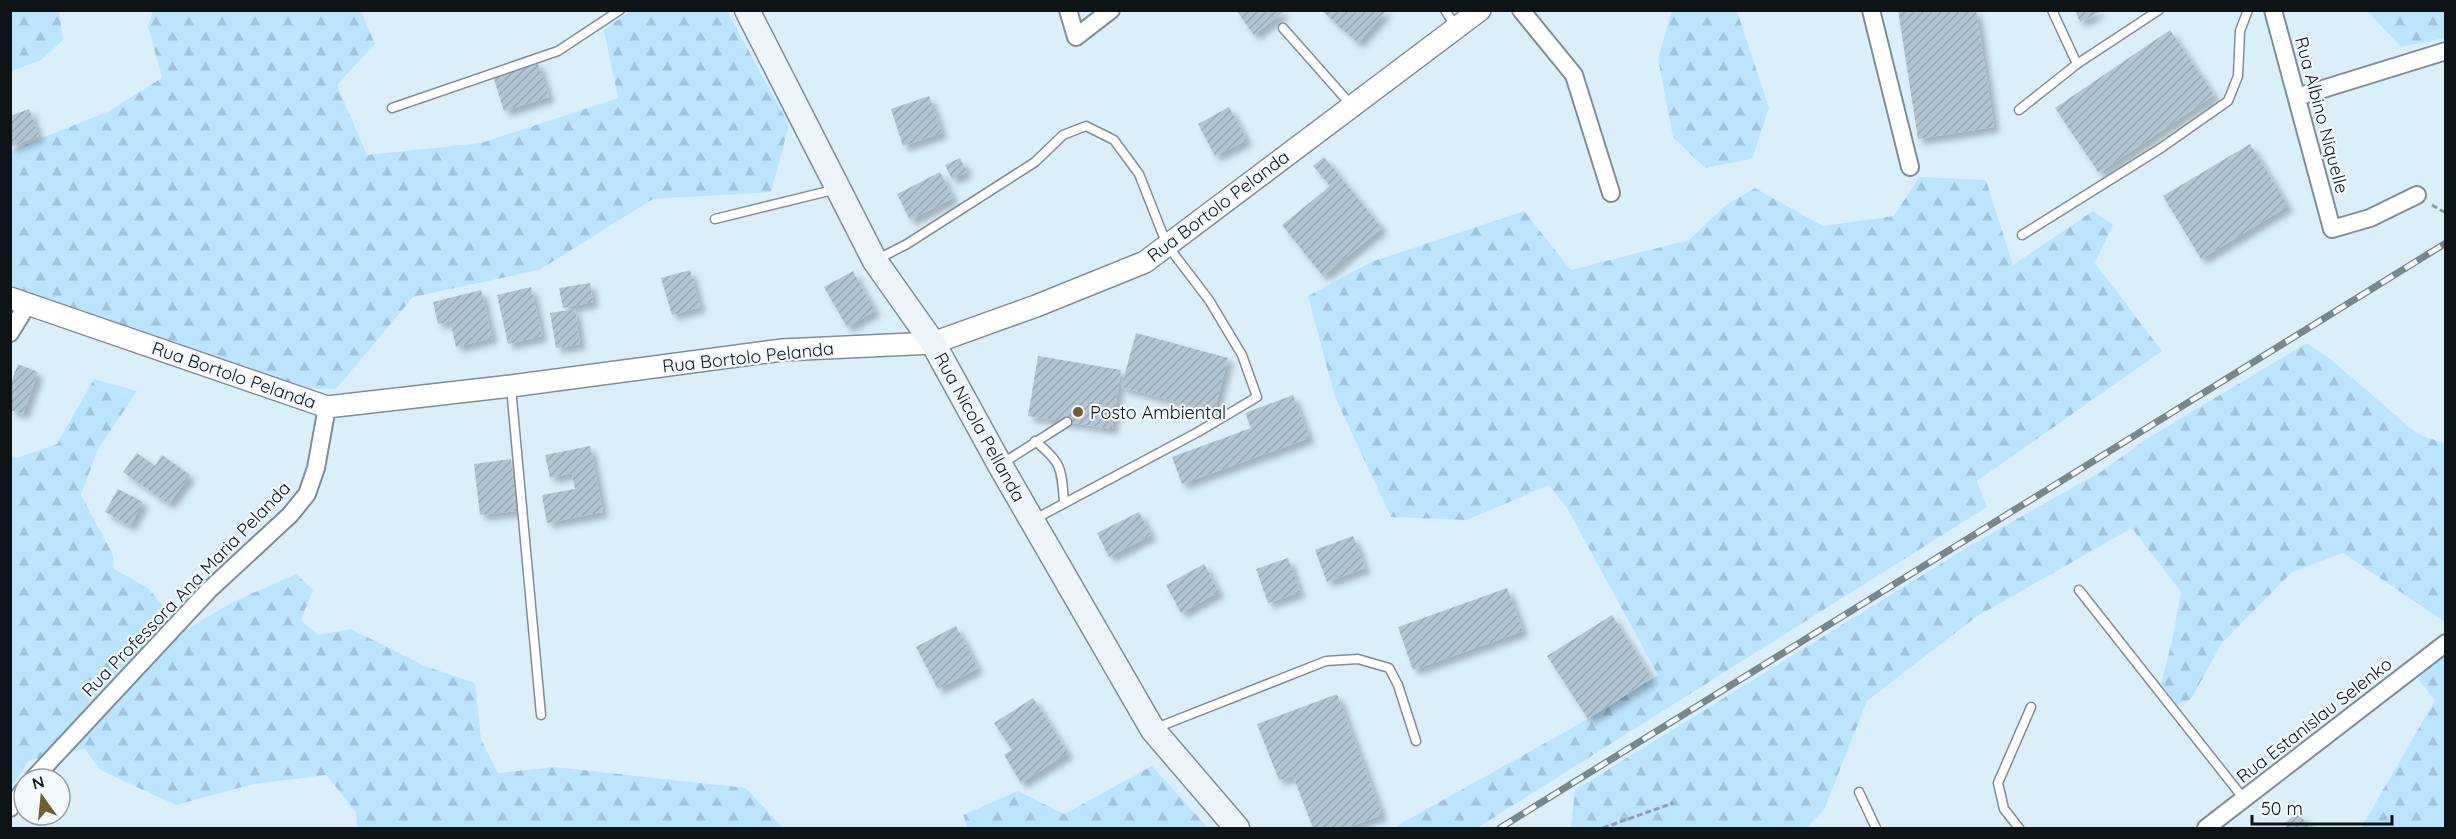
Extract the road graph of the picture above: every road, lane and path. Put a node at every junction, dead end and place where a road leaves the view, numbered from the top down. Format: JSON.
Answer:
{"nodes":[{"id":1,"x":620,"y":10,"type":"edge"},
{"id":2,"x":1068,"y":10,"type":"edge"},
{"id":3,"x":1111,"y":10,"type":"edge"},
{"id":4,"x":1479,"y":10,"type":"edge"},
{"id":5,"x":1521,"y":10,"type":"edge"},
{"id":6,"x":1871,"y":10,"type":"edge"},
{"id":7,"x":2052,"y":10,"type":"edge"},
{"id":8,"x":2159,"y":10,"type":"edge"},
{"id":9,"x":2248,"y":10,"type":"edge"},
{"id":10,"x":2273,"y":10,"type":"edge"},
{"id":11,"x":753,"y":16,"type":"edge"},
{"id":12,"x":1451,"y":19,"type":"edge"},
{"id":13,"x":1283,"y":28,"type":"dead end"},
{"id":14,"x":2445,"y":51,"type":"edge"},
{"id":15,"x":2077,"y":64,"type":"junction"},
{"id":16,"x":2297,"y":97,"type":"junction"},
{"id":17,"x":1352,"y":106,"type":"junction"},
{"id":18,"x":392,"y":108,"type":"dead end"},
{"id":19,"x":2019,"y":110,"type":"dead end"},
{"id":20,"x":1910,"y":167,"type":"dead end"},
{"id":21,"x":838,"y":189,"type":"junction"},
{"id":22,"x":1611,"y":194,"type":"dead end"},
{"id":23,"x":2416,"y":195,"type":"dead end"},
{"id":24,"x":715,"y":219,"type":"dead end"},
{"id":25,"x":2022,"y":235,"type":"dead end"},
{"id":26,"x":1167,"y":245,"type":"junction"},
{"id":27,"x":875,"y":261,"type":"junction"},
{"id":28,"x":19,"y":302,"type":"edge"},
{"id":29,"x":10,"y":333,"type":"edge"},
{"id":30,"x":933,"y":343,"type":"junction"},
{"id":31,"x":511,"y":386,"type":"junction"},
{"id":32,"x":327,"y":407,"type":"junction"},
{"id":33,"x":1066,"y":422,"type":"dead end"},
{"id":34,"x":1035,"y":441,"type":"junction"},
{"id":35,"x":1000,"y":465,"type":"junction"},
{"id":36,"x":1064,"y":501,"type":"junction"},
{"id":37,"x":1032,"y":520,"type":"junction"},
{"id":38,"x":2079,"y":590,"type":"dead end"},
{"id":39,"x":2445,"y":643,"type":"edge"},
{"id":40,"x":2031,"y":707,"type":"dead end"},
{"id":41,"x":541,"y":715,"type":"dead end"},
{"id":42,"x":1152,"y":730,"type":"junction"},
{"id":43,"x":1416,"y":741,"type":"dead end"},
{"id":44,"x":44,"y":767,"type":"edge"},
{"id":45,"x":1859,"y":792,"type":"dead end"},
{"id":46,"x":2244,"y":799,"type":"junction"},
{"id":47,"x":1673,"y":803,"type":"dead end"},
{"id":48,"x":1237,"y":828,"type":"edge"},
{"id":49,"x":1603,"y":828,"type":"edge"},
{"id":50,"x":1876,"y":828,"type":"edge"},
{"id":51,"x":2019,"y":828,"type":"edge"},
{"id":52,"x":2206,"y":828,"type":"edge"}],
"edges":[{"from":1,"to":18,"type":"lane"},
{"from":2,"to":3,"type":"street"},
{"from":4,"to":12,"type":"street","name":"Rua Bortolo Pelanda"},
{"from":5,"to":22,"type":"street"},
{"from":6,"to":20,"type":"street"},
{"from":7,"to":15,"type":"lane"},
{"from":8,"to":15,"type":"lane"},
{"from":9,"to":25,"type":"lane"},
{"from":10,"to":16,"type":"street","name":"Rua Albino Niquelle"},
{"from":11,"to":21,"type":"main road","name":"Rua Nicola Pellanda"},
{"from":12,"to":17,"type":"street","name":"Rua Bortolo Pelanda"},
{"from":13,"to":17,"type":"lane"},
{"from":14,"to":16,"type":"street"},
{"from":15,"to":19,"type":"lane"},
{"from":16,"to":23,"type":"street","name":"Rua Albino Niquelle"},
{"from":17,"to":26,"type":"street","name":"Rua Bortolo Pelanda"},
{"from":21,"to":24,"type":"lane"},
{"from":21,"to":27,"type":"main road","name":"Rua Nicola Pellanda"},
{"from":26,"to":27,"type":"lane"},
{"from":26,"to":30,"type":"street","name":"Rua Bortolo Pelanda"},
{"from":26,"to":36,"type":"lane"},
{"from":27,"to":30,"type":"main road","name":"Rua Nicola Pellanda"},
{"from":28,"to":29,"type":"street"},
{"from":28,"to":32,"type":"street","name":"Rua Bortolo Pelanda"},
{"from":30,"to":31,"type":"street","name":"Rua Bortolo Pelanda"},
{"from":30,"to":35,"type":"main road","name":"Rua Nicola Pellanda"},
{"from":31,"to":32,"type":"street","name":"Rua Bortolo Pelanda"},
{"from":31,"to":41,"type":"lane"},
{"from":32,"to":44,"type":"street","name":"Rua Professora Ana Maria Pelanda"},
{"from":33,"to":34,"type":"lane"},
{"from":34,"to":35,"type":"lane"},
{"from":34,"to":36,"type":"lane"},
{"from":35,"to":37,"type":"main road","name":"Rua Nicola Pellanda"},
{"from":36,"to":37,"type":"lane"},
{"from":37,"to":42,"type":"main road","name":"Rua Nicola Pellanda"},
{"from":38,"to":46,"type":"lane"},
{"from":39,"to":46,"type":"street","name":"Rua Estanislau Selenko"},
{"from":40,"to":51,"type":"lane"},
{"from":42,"to":43,"type":"lane"},
{"from":42,"to":48,"type":"main road","name":"Rua Nicola Pellanda"},
{"from":45,"to":50,"type":"lane"},
{"from":46,"to":52,"type":"street","name":"Rua Estanislau Selenko"},
{"from":47,"to":49,"type":"path"}]}
